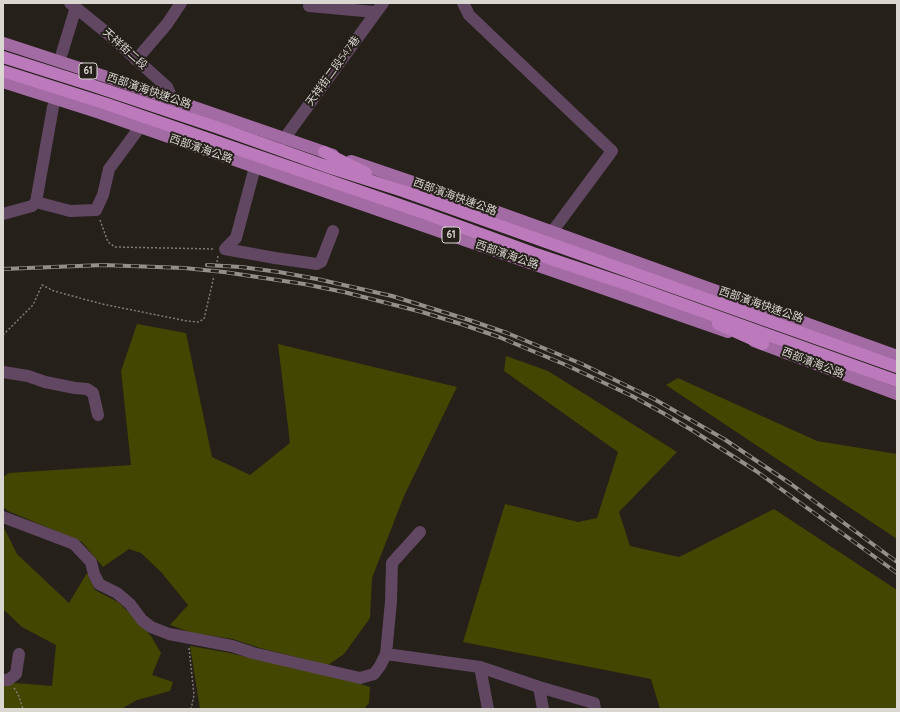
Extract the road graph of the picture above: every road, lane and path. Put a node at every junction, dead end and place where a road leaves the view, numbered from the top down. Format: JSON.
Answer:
{"nodes":[{"id":1,"x":181,"y":3,"type":"edge"},
{"id":2,"x":463,"y":3,"type":"edge"},
{"id":3,"x":73,"y":5,"type":"edge"},
{"id":4,"x":309,"y":6,"type":"dead end"},
{"id":5,"x":379,"y":8,"type":"edge"},
{"id":6,"x":3,"y":43,"type":"edge"},
{"id":7,"x":62,"y":53,"type":"dead end"},
{"id":8,"x":3,"y":56,"type":"edge"},
{"id":9,"x":136,"y":60,"type":"junction"},
{"id":10,"x":3,"y":71,"type":"edge"},
{"id":11,"x":3,"y":82,"type":"edge"},
{"id":12,"x":173,"y":100,"type":"junction"},
{"id":13,"x":53,"y":107,"type":"dead end"},
{"id":14,"x":140,"y":127,"type":"junction"},
{"id":15,"x":284,"y":139,"type":"junction"},
{"id":16,"x":324,"y":152,"type":"junction"},
{"id":17,"x":255,"y":167,"type":"junction"},
{"id":18,"x":403,"y":191,"type":"junction"},
{"id":19,"x":36,"y":202,"type":"junction"},
{"id":20,"x":96,"y":210,"type":"junction"},
{"id":21,"x":3,"y":214,"type":"edge"},
{"id":22,"x":333,"y":231,"type":"dead end"},
{"id":23,"x":552,"y":232,"type":"junction"},
{"id":24,"x":225,"y":249,"type":"junction"},
{"id":25,"x":214,"y":276,"type":"dead end"},
{"id":26,"x":629,"y":285,"type":"junction"},
{"id":27,"x":3,"y":335,"type":"edge"},
{"id":28,"x":763,"y":344,"type":"junction"},
{"id":29,"x":897,"y":356,"type":"edge"},
{"id":30,"x":897,"y":368,"type":"edge"},
{"id":31,"x":3,"y":372,"type":"edge"},
{"id":32,"x":897,"y":381,"type":"edge"},
{"id":33,"x":897,"y":394,"type":"edge"},
{"id":34,"x":98,"y":415,"type":"dead end"},
{"id":35,"x":3,"y":517,"type":"edge"},
{"id":36,"x":420,"y":532,"type":"dead end"},
{"id":37,"x":188,"y":638,"type":"junction"},
{"id":38,"x":19,"y":654,"type":"dead end"},
{"id":39,"x":386,"y":654,"type":"junction"},
{"id":40,"x":480,"y":667,"type":"junction"},
{"id":41,"x":6,"y":680,"type":"edge"},
{"id":42,"x":539,"y":687,"type":"junction"},
{"id":43,"x":23,"y":709,"type":"edge"},
{"id":44,"x":191,"y":709,"type":"edge"},
{"id":45,"x":488,"y":709,"type":"edge"},
{"id":46,"x":544,"y":709,"type":"edge"},
{"id":47,"x":595,"y":709,"type":"edge"}],
"edges":[{"from":1,"to":9,"type":"street"},
{"from":2,"to":23,"type":"street"},
{"from":3,"to":7,"type":"street"},
{"from":3,"to":9,"type":"street","name":"天祥街二段"},
{"from":4,"to":5,"type":"street"},
{"from":5,"to":15,"type":"street","name":"天祥街二段547巷"},
{"from":6,"to":12,"type":"main road","number":"61"},
{"from":8,"to":18,"type":"highway","name":"西部濱海快速公路","number":"61"},
{"from":9,"to":12,"type":"street","name":"天祥街二段"},
{"from":10,"to":26,"type":"highway","number":"61"},
{"from":11,"to":14,"type":"main road","name":"西部濱海公路","number":"61"},
{"from":12,"to":15,"type":"main road","number":"61"},
{"from":13,"to":19,"type":"street"},
{"from":14,"to":17,"type":"main road","name":"西部濱海公路","number":"61"},
{"from":14,"to":20,"type":"street"},
{"from":15,"to":16,"type":"main road","number":"61"},
{"from":16,"to":18,"type":"highway"},
{"from":16,"to":23,"type":"main road","number":"61"},
{"from":17,"to":24,"type":"street"},
{"from":17,"to":28,"type":"main road","name":"西部濱海公路","number":"61"},
{"from":18,"to":30,"type":"highway","name":"西部濱海快速公路","number":"61"},
{"from":19,"to":20,"type":"street"},
{"from":19,"to":21,"type":"street"},
{"from":20,"to":24,"type":"path"},
{"from":22,"to":24,"type":"street"},
{"from":23,"to":29,"type":"main road","number":"61"},
{"from":25,"to":27,"type":"path"},
{"from":26,"to":28,"type":"highway"},
{"from":26,"to":32,"type":"highway","number":"61"},
{"from":28,"to":33,"type":"main road","name":"西部濱海公路","number":"61"},
{"from":31,"to":34,"type":"street"},
{"from":35,"to":37,"type":"street"},
{"from":36,"to":39,"type":"street"},
{"from":37,"to":39,"type":"street"},
{"from":37,"to":44,"type":"path"},
{"from":38,"to":41,"type":"street"},
{"from":39,"to":40,"type":"street"},
{"from":40,"to":42,"type":"street"},
{"from":40,"to":45,"type":"street"},
{"from":41,"to":43,"type":"path"},
{"from":42,"to":46,"type":"street"},
{"from":42,"to":47,"type":"street"}]}
